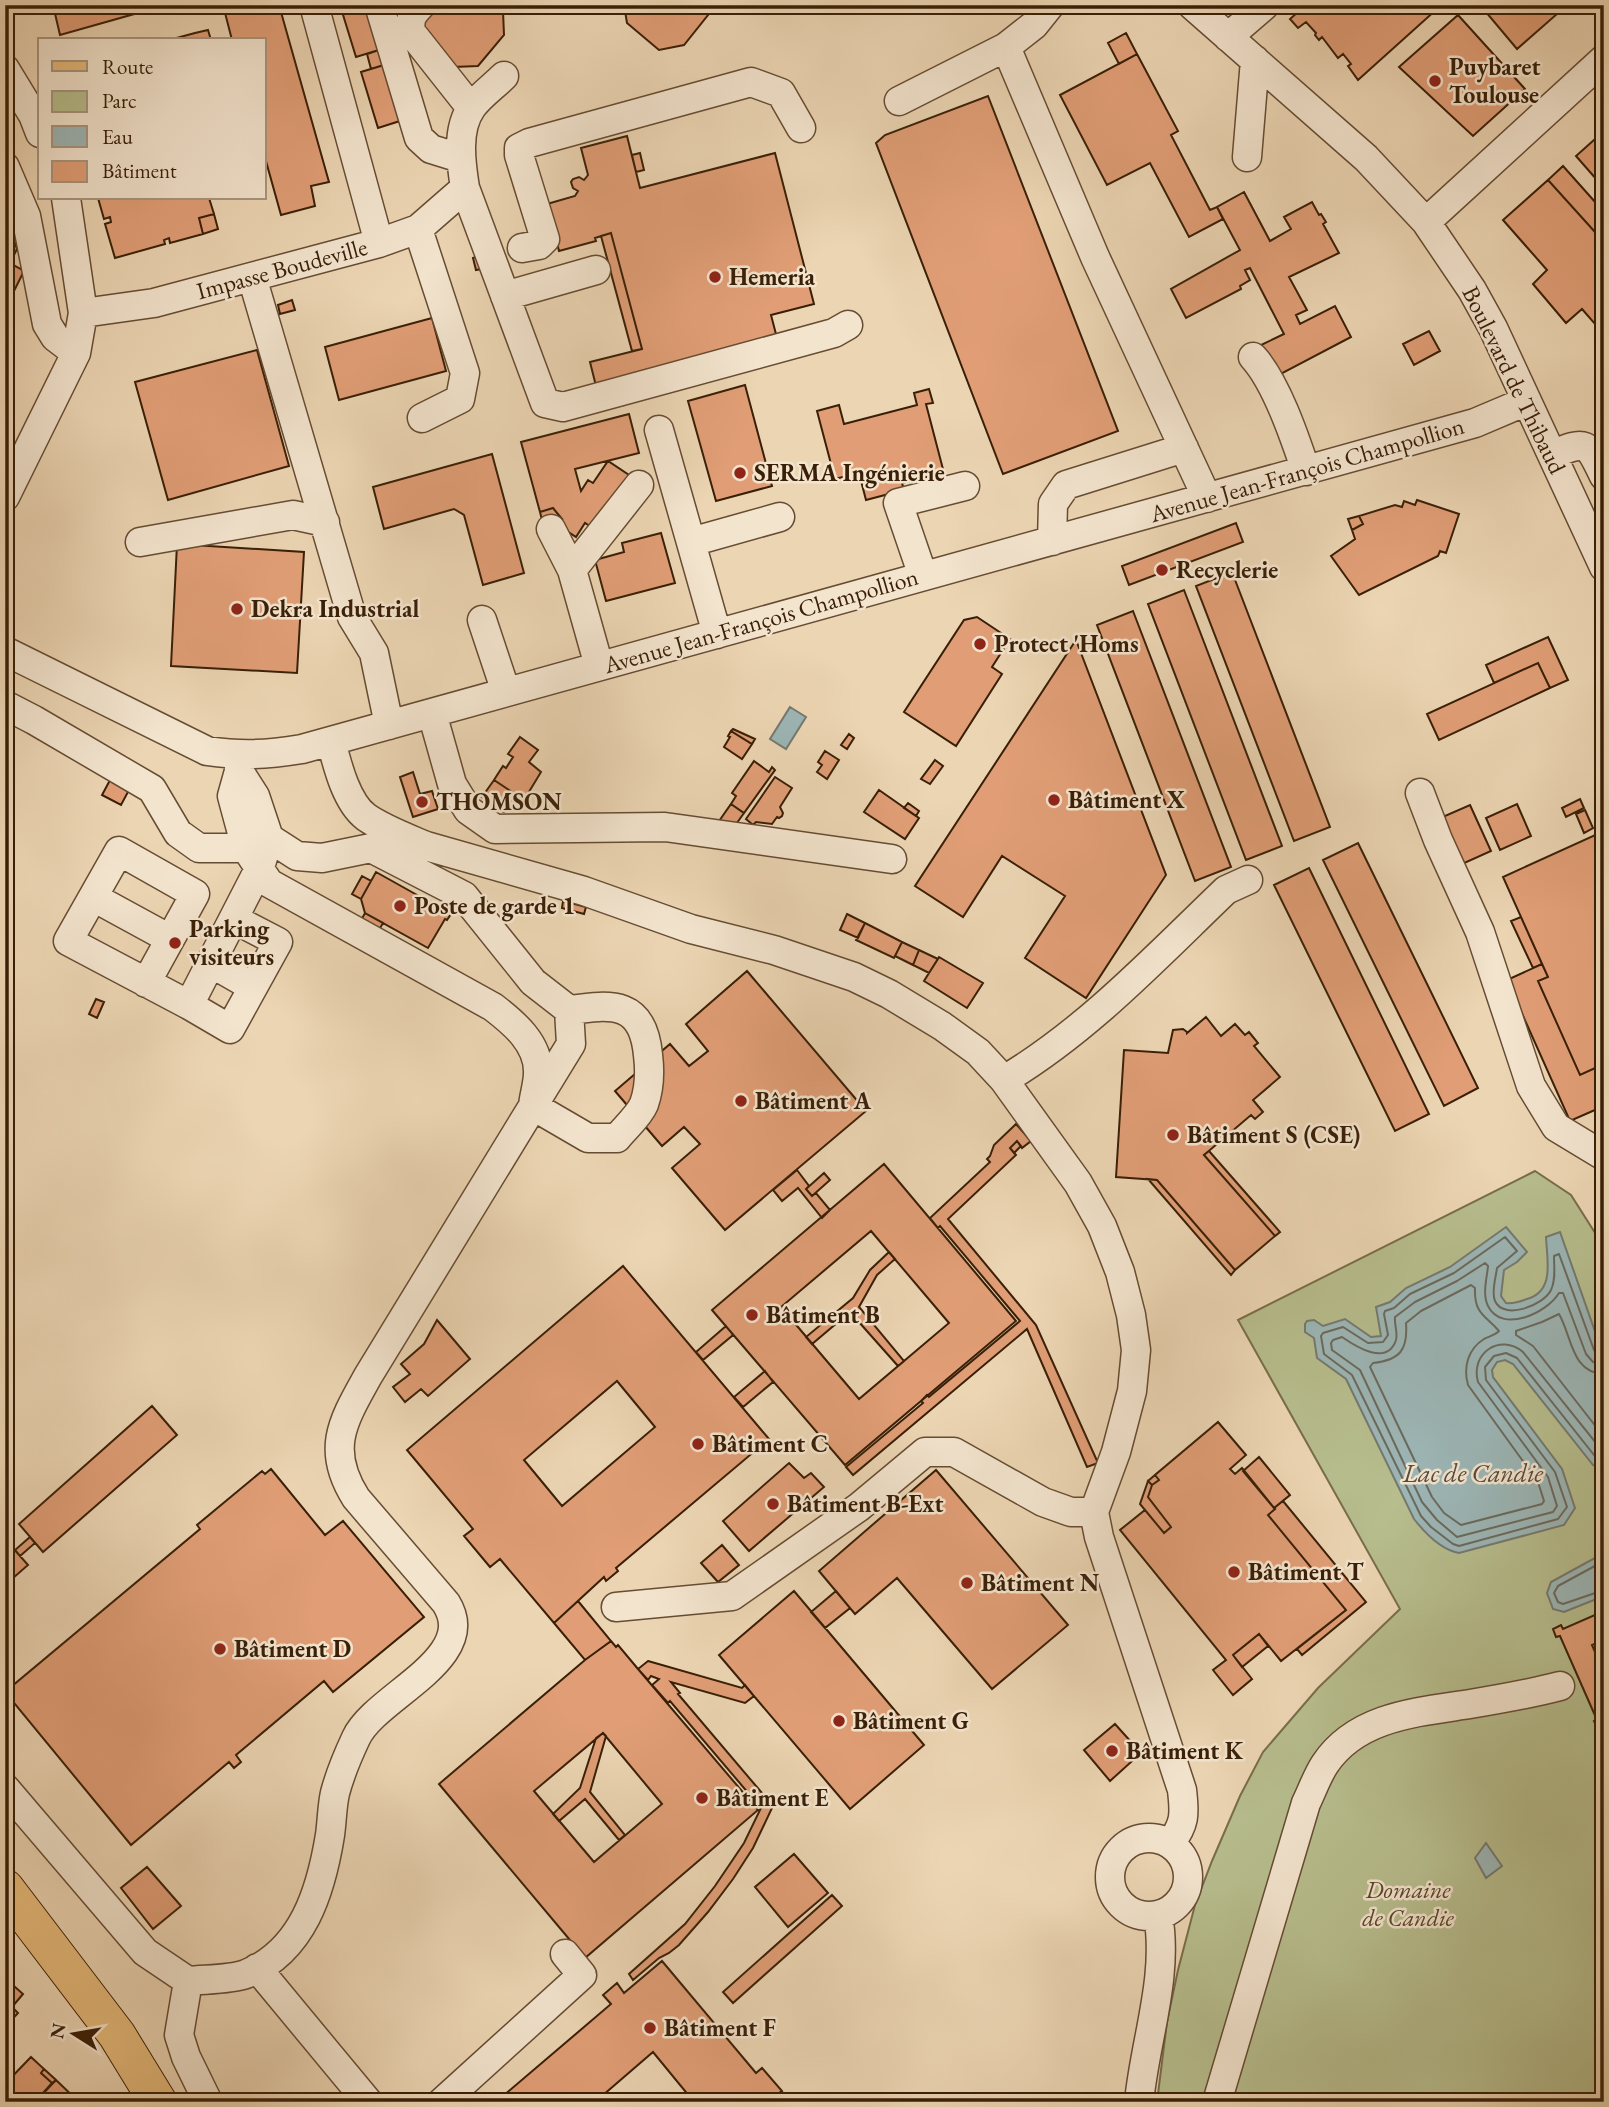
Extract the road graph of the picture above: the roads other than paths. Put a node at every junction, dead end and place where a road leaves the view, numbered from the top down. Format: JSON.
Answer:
{"nodes":[{"id":1,"x":314,"y":5,"type":"edge"},
{"id":2,"x":379,"y":5,"type":"edge"},
{"id":3,"x":421,"y":5,"type":"edge"},
{"id":4,"x":1051,"y":5,"type":"edge"},
{"id":5,"x":1192,"y":5,"type":"edge"},
{"id":6,"x":1265,"y":5,"type":"edge"},
{"id":7,"x":1228,"y":37,"type":"junction"},
{"id":8,"x":1006,"y":47,"type":"junction"},
{"id":9,"x":1604,"y":59,"type":"edge"},
{"id":10,"x":1255,"y":60,"type":"junction"},
{"id":11,"x":5,"y":69,"type":"edge"},
{"id":12,"x":504,"y":76,"type":"dead end"},
{"id":13,"x":899,"y":101,"type":"dead end"},
{"id":14,"x":471,"y":108,"type":"junction"},
{"id":15,"x":38,"y":128,"type":"edge"},
{"id":16,"x":801,"y":128,"type":"dead end"},
{"id":17,"x":1247,"y":157,"type":"dead end"},
{"id":18,"x":460,"y":158,"type":"junction"},
{"id":19,"x":5,"y":167,"type":"edge"},
{"id":20,"x":465,"y":188,"type":"junction"},
{"id":21,"x":60,"y":200,"type":"edge"},
{"id":22,"x":64,"y":200,"type":"edge"},
{"id":23,"x":26,"y":216,"type":"junction"},
{"id":24,"x":1426,"y":222,"type":"junction"},
{"id":25,"x":418,"y":229,"type":"junction"},
{"id":26,"x":379,"y":243,"type":"junction"},
{"id":27,"x":522,"y":248,"type":"dead end"},
{"id":28,"x":596,"y":270,"type":"dead end"},
{"id":29,"x":252,"y":276,"type":"junction"},
{"id":30,"x":505,"y":296,"type":"junction"},
{"id":31,"x":83,"y":313,"type":"junction"},
{"id":32,"x":848,"y":325,"type":"dead end"},
{"id":33,"x":76,"y":353,"type":"junction"},
{"id":34,"x":1253,"y":357,"type":"dead end"},
{"id":35,"x":1527,"y":401,"type":"junction"},
{"id":36,"x":422,"y":418,"type":"dead end"},
{"id":37,"x":659,"y":430,"type":"dead end"},
{"id":38,"x":1184,"y":448,"type":"junction"},
{"id":39,"x":1552,"y":455,"type":"junction"},
{"id":40,"x":1306,"y":471,"type":"junction"},
{"id":41,"x":1604,"y":476,"type":"edge"},
{"id":42,"x":639,"y":485,"type":"dead end"},
{"id":43,"x":965,"y":486,"type":"dead end"},
{"id":44,"x":5,"y":497,"type":"edge"},
{"id":45,"x":1207,"y":498,"type":"junction"},
{"id":46,"x":780,"y":517,"type":"dead end"},
{"id":47,"x":325,"y":523,"type":"junction"},
{"id":48,"x":551,"y":529,"type":"dead end"},
{"id":49,"x":1052,"y":541,"type":"junction"},
{"id":50,"x":140,"y":542,"type":"dead end"},
{"id":51,"x":691,"y":542,"type":"junction"},
{"id":52,"x":1604,"y":567,"type":"edge"},
{"id":53,"x":572,"y":570,"type":"junction"},
{"id":54,"x":923,"y":576,"type":"junction"},
{"id":55,"x":482,"y":620,"type":"dead end"},
{"id":56,"x":717,"y":634,"type":"junction"},
{"id":57,"x":5,"y":651,"type":"edge"},
{"id":58,"x":599,"y":666,"type":"junction"},
{"id":59,"x":506,"y":692,"type":"junction"},
{"id":60,"x":5,"y":705,"type":"edge"},
{"id":61,"x":432,"y":713,"type":"junction"},
{"id":62,"x":389,"y":725,"type":"junction"},
{"id":63,"x":331,"y":741,"type":"junction"},
{"id":64,"x":239,"y":763,"type":"junction"},
{"id":65,"x":1420,"y":793,"type":"dead end"},
{"id":66,"x":258,"y":851,"type":"junction"},
{"id":67,"x":892,"y":859,"type":"dead end"},
{"id":68,"x":1248,"y":880,"type":"dead end"},
{"id":69,"x":93,"y":897,"type":"junction"},
{"id":70,"x":234,"y":919,"type":"junction"},
{"id":71,"x":170,"y":939,"type":"junction"},
{"id":72,"x":211,"y":963,"type":"junction"},
{"id":73,"x":146,"y":983,"type":"junction"},
{"id":74,"x":253,"y":987,"type":"junction"},
{"id":75,"x":189,"y":1005,"type":"junction"},
{"id":76,"x":569,"y":1010,"type":"junction"},
{"id":77,"x":1004,"y":1080,"type":"junction"},
{"id":78,"x":533,"y":1106,"type":"junction"},
{"id":79,"x":1604,"y":1156,"type":"edge"},
{"id":80,"x":1094,"y":1512,"type":"junction"},
{"id":81,"x":617,"y":1607,"type":"dead end"},
{"id":82,"x":1560,"y":1686,"type":"dead end"},
{"id":83,"x":5,"y":1788,"type":"edge"},
{"id":84,"x":1170,"y":1844,"type":"junction"},
{"id":85,"x":5,"y":1888,"type":"edge"},
{"id":86,"x":1158,"y":1915,"type":"junction"},
{"id":87,"x":565,"y":1954,"type":"dead end"},
{"id":88,"x":257,"y":1968,"type":"junction"},
{"id":89,"x":187,"y":1981,"type":"junction"},
{"id":90,"x":158,"y":2102,"type":"edge"},
{"id":91,"x":208,"y":2102,"type":"edge"},
{"id":92,"x":368,"y":2102,"type":"edge"},
{"id":93,"x":442,"y":2102,"type":"edge"},
{"id":94,"x":1139,"y":2102,"type":"edge"},
{"id":95,"x":1217,"y":2102,"type":"edge"}],
"edges":[{"from":1,"to":26,"type":"street"},
{"from":2,"to":18,"type":"street"},
{"from":3,"to":14,"type":"street"},
{"from":4,"to":8,"type":"street"},
{"from":5,"to":7,"type":"street","name":"Boulevard de Thibaud"},
{"from":6,"to":7,"type":"street"},
{"from":7,"to":10,"type":"street","name":"Boulevard de Thibaud"},
{"from":8,"to":13,"type":"street"},
{"from":8,"to":38,"type":"street"},
{"from":9,"to":24,"type":"street"},
{"from":10,"to":17,"type":"street"},
{"from":10,"to":24,"type":"street","name":"Boulevard de Thibaud"},
{"from":11,"to":15,"type":"street"},
{"from":12,"to":14,"type":"street"},
{"from":14,"to":18,"type":"street"},
{"from":16,"to":27,"type":"street"},
{"from":18,"to":20,"type":"street"},
{"from":19,"to":23,"type":"street"},
{"from":20,"to":25,"type":"street","name":"Impasse Boudeville"},
{"from":20,"to":30,"type":"street"},
{"from":21,"to":23,"type":"street"},
{"from":22,"to":31,"type":"street"},
{"from":23,"to":33,"type":"street"},
{"from":24,"to":35,"type":"street","name":"Boulevard de Thibaud"},
{"from":25,"to":26,"type":"street","name":"Impasse Boudeville"},
{"from":25,"to":36,"type":"street"},
{"from":26,"to":29,"type":"street","name":"Impasse Boudeville"},
{"from":28,"to":30,"type":"street"},
{"from":29,"to":31,"type":"street","name":"Impasse Boudeville"},
{"from":29,"to":47,"type":"street"},
{"from":30,"to":32,"type":"street"},
{"from":31,"to":33,"type":"street"},
{"from":33,"to":44,"type":"street"},
{"from":34,"to":40,"type":"street"},
{"from":35,"to":39,"type":"street","name":"Boulevard de Thibaud"},
{"from":35,"to":40,"type":"street","name":"Avenue Jean-François Champollion"},
{"from":37,"to":51,"type":"street"},
{"from":38,"to":45,"type":"street"},
{"from":38,"to":49,"type":"street"},
{"from":39,"to":41,"type":"street"},
{"from":39,"to":52,"type":"street","name":"Boulevard de Thibaud"},
{"from":40,"to":45,"type":"street","name":"Avenue Jean-François Champollion"},
{"from":42,"to":53,"type":"street"},
{"from":43,"to":54,"type":"street"},
{"from":45,"to":49,"type":"street","name":"Avenue Jean-François Champollion"},
{"from":46,"to":51,"type":"street"},
{"from":47,"to":50,"type":"street"},
{"from":47,"to":62,"type":"street"},
{"from":48,"to":53,"type":"street"},
{"from":49,"to":54,"type":"street","name":"Avenue Jean-François Champollion"},
{"from":51,"to":56,"type":"street"},
{"from":53,"to":58,"type":"street"},
{"from":54,"to":56,"type":"street","name":"Avenue Jean-François Champollion"},
{"from":55,"to":59,"type":"street"},
{"from":56,"to":58,"type":"street","name":"Avenue Jean-François Champollion"},
{"from":57,"to":64,"type":"street","name":"Avenue Jean-François Champollion"},
{"from":58,"to":59,"type":"street","name":"Avenue Jean-François Champollion"},
{"from":59,"to":61,"type":"street","name":"Avenue Jean-François Champollion"},
{"from":60,"to":66,"type":"street"},
{"from":61,"to":62,"type":"street","name":"Avenue Jean-François Champollion"},
{"from":61,"to":67,"type":"street"},
{"from":62,"to":63,"type":"street","name":"Avenue Jean-François Champollion"},
{"from":63,"to":64,"type":"street","name":"Avenue Jean-François Champollion"},
{"from":63,"to":77,"type":"street"},
{"from":64,"to":66,"type":"street"},
{"from":65,"to":79,"type":"street"},
{"from":66,"to":70,"type":"street"},
{"from":66,"to":76,"type":"street"},
{"from":66,"to":78,"type":"street"},
{"from":68,"to":77,"type":"street"},
{"from":69,"to":71,"type":"street"},
{"from":69,"to":71,"type":"street"},
{"from":69,"to":73,"type":"street"},
{"from":70,"to":72,"type":"street"},
{"from":70,"to":74,"type":"street"},
{"from":71,"to":73,"type":"street"},
{"from":72,"to":74,"type":"street"},
{"from":72,"to":75,"type":"street"},
{"from":73,"to":75,"type":"street"},
{"from":74,"to":75,"type":"street"},
{"from":76,"to":78,"type":"street"},
{"from":76,"to":78,"type":"street"},
{"from":77,"to":80,"type":"street"},
{"from":78,"to":88,"type":"street"},
{"from":80,"to":81,"type":"street"},
{"from":80,"to":84,"type":"street"},
{"from":82,"to":95,"type":"street"},
{"from":83,"to":89,"type":"street"},
{"from":84,"to":86,"type":"street"},
{"from":84,"to":86,"type":"street"},
{"from":85,"to":90,"type":"main road"},
{"from":86,"to":94,"type":"street"},
{"from":87,"to":93,"type":"street"},
{"from":88,"to":89,"type":"street"},
{"from":88,"to":92,"type":"street"},
{"from":89,"to":91,"type":"street"}]}
